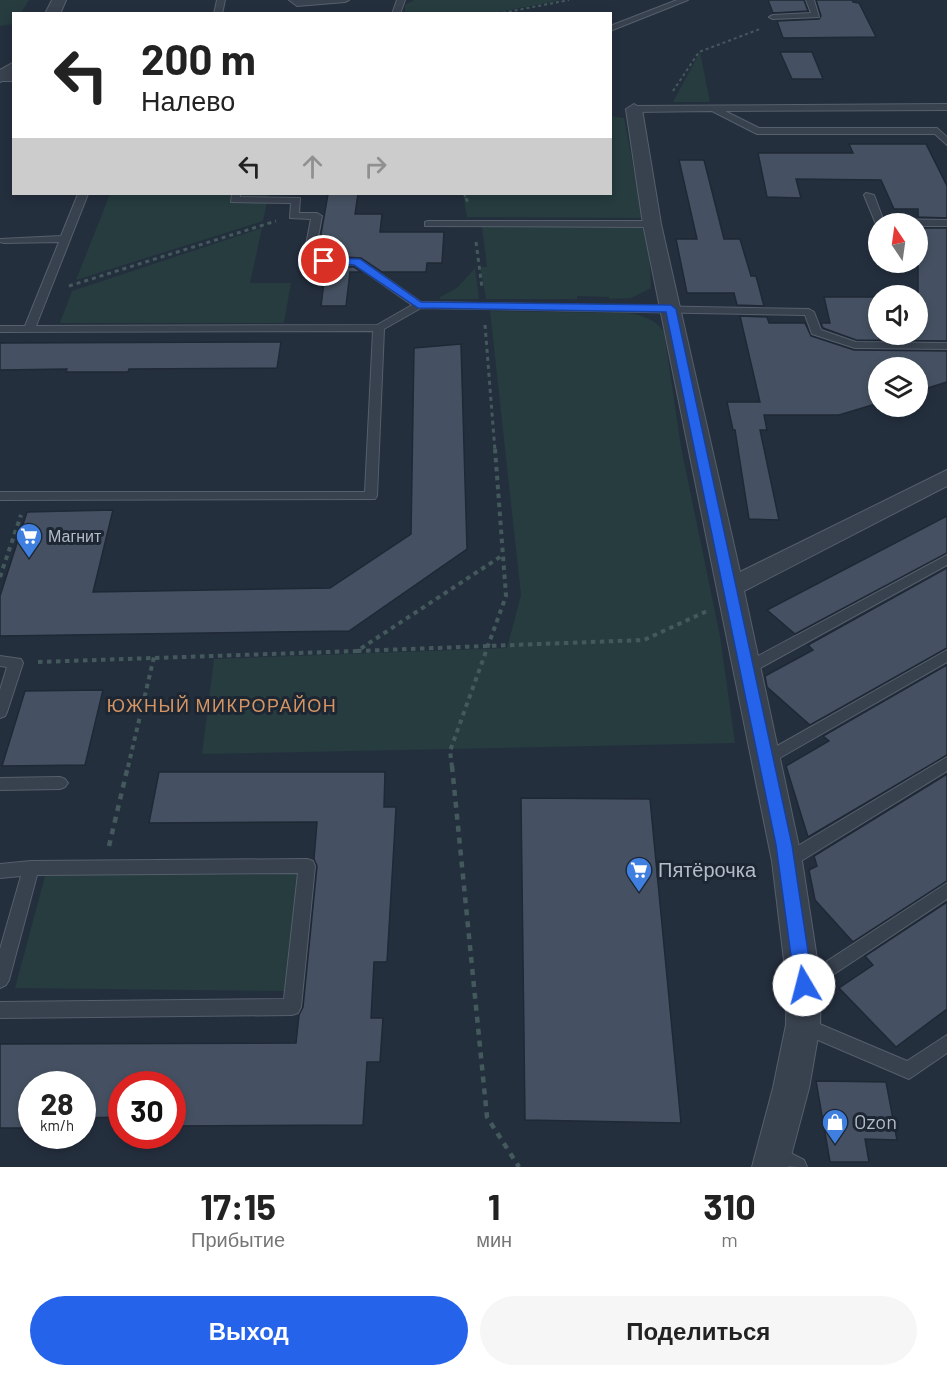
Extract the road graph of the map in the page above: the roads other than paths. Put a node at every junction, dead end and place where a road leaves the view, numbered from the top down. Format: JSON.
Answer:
{"nodes":[{"id":1,"x":345,"y":0,"type":"edge"},
{"id":2,"x":684,"y":0,"type":"edge"},
{"id":3,"x":810,"y":0,"type":"edge"},
{"id":4,"x":295,"y":2,"type":"edge"},
{"id":5,"x":773,"y":16,"type":"dead end"},
{"id":6,"x":612,"y":28,"type":"edge"},
{"id":7,"x":12,"y":69,"type":"edge"},
{"id":8,"x":0,"y":78,"type":"edge"},
{"id":9,"x":947,"y":107,"type":"edge"},
{"id":10,"x":634,"y":109,"type":"joint"},
{"id":11,"x":714,"y":109,"type":"junction"},
{"id":12,"x":947,"y":142,"type":"edge"},
{"id":13,"x":83,"y":195,"type":"edge"},
{"id":14,"x":236,"y":195,"type":"edge"},
{"id":15,"x":869,"y":195,"type":"dead end"},
{"id":16,"x":947,"y":223,"type":"edge"},
{"id":17,"x":428,"y":224,"type":"dead end"},
{"id":18,"x":652,"y":224,"type":"junction"},
{"id":19,"x":65,"y":239,"type":"junction"},
{"id":20,"x":4,"y":240,"type":"dead end"},
{"id":21,"x":418,"y":305,"type":"junction"},
{"id":22,"x":671,"y":309,"type":"junction"},
{"id":23,"x":379,"y":328,"type":"junction"},
{"id":24,"x":0,"y":329,"type":"edge"},
{"id":25,"x":29,"y":329,"type":"junction"},
{"id":26,"x":947,"y":346,"type":"edge"},
{"id":27,"x":947,"y":477,"type":"edge"},
{"id":28,"x":0,"y":496,"type":"edge"},
{"id":29,"x":947,"y":559,"type":"edge"},
{"id":30,"x":732,"y":593,"type":"junction"},
{"id":31,"x":947,"y":655,"type":"edge"},
{"id":32,"x":0,"y":661,"type":"edge"},
{"id":33,"x":748,"y":668,"type":"junction"},
{"id":34,"x":0,"y":712,"type":"edge"},
{"id":35,"x":766,"y":759,"type":"junction"},
{"id":36,"x":947,"y":763,"type":"edge"},
{"id":37,"x":60,"y":783,"type":"dead end"},
{"id":38,"x":0,"y":784,"type":"edge"},
{"id":39,"x":787,"y":861,"type":"junction"},
{"id":40,"x":31,"y":868,"type":"junction"},
{"id":41,"x":0,"y":871,"type":"edge"},
{"id":42,"x":947,"y":890,"type":"edge"},
{"id":43,"x":0,"y":980,"type":"edge"},
{"id":44,"x":804,"y":985,"type":"junction"},
{"id":45,"x":0,"y":1010,"type":"edge"},
{"id":46,"x":803,"y":1024,"type":"junction"},
{"id":47,"x":947,"y":1042,"type":"edge"},
{"id":48,"x":781,"y":1163,"type":"edge"}],
"edges":[{"from":1,"to":4,"type":"lane"},
{"from":2,"to":6,"type":"lane"},
{"from":3,"to":5,"type":"lane"},
{"from":7,"to":8,"type":"street"},
{"from":9,"to":11,"type":"lane"},
{"from":10,"to":11,"type":"lane"},
{"from":10,"to":18,"type":"street"},
{"from":11,"to":12,"type":"lane"},
{"from":13,"to":19,"type":"lane"},
{"from":14,"to":21,"type":"lane"},
{"from":15,"to":16,"type":"lane"},
{"from":17,"to":18,"type":"lane"},
{"from":18,"to":22,"type":"street"},
{"from":19,"to":20,"type":"lane"},
{"from":19,"to":25,"type":"lane"},
{"from":21,"to":22,"type":"lane"},
{"from":21,"to":23,"type":"lane"},
{"from":22,"to":26,"type":"lane"},
{"from":22,"to":30,"type":"street"},
{"from":23,"to":25,"type":"lane"},
{"from":23,"to":28,"type":"lane"},
{"from":24,"to":25,"type":"lane"},
{"from":27,"to":30,"type":"street"},
{"from":29,"to":33,"type":"lane"},
{"from":30,"to":33,"type":"street"},
{"from":31,"to":35,"type":"lane"},
{"from":32,"to":34,"type":"lane"},
{"from":33,"to":35,"type":"street"},
{"from":35,"to":39,"type":"street"},
{"from":36,"to":39,"type":"lane"},
{"from":37,"to":38,"type":"lane"},
{"from":39,"to":44,"type":"street"},
{"from":40,"to":41,"type":"lane"},
{"from":40,"to":43,"type":"lane"},
{"from":40,"to":45,"type":"lane"},
{"from":42,"to":44,"type":"lane"},
{"from":44,"to":46,"type":"street"},
{"from":46,"to":47,"type":"lane"},
{"from":46,"to":48,"type":"street"}]}
